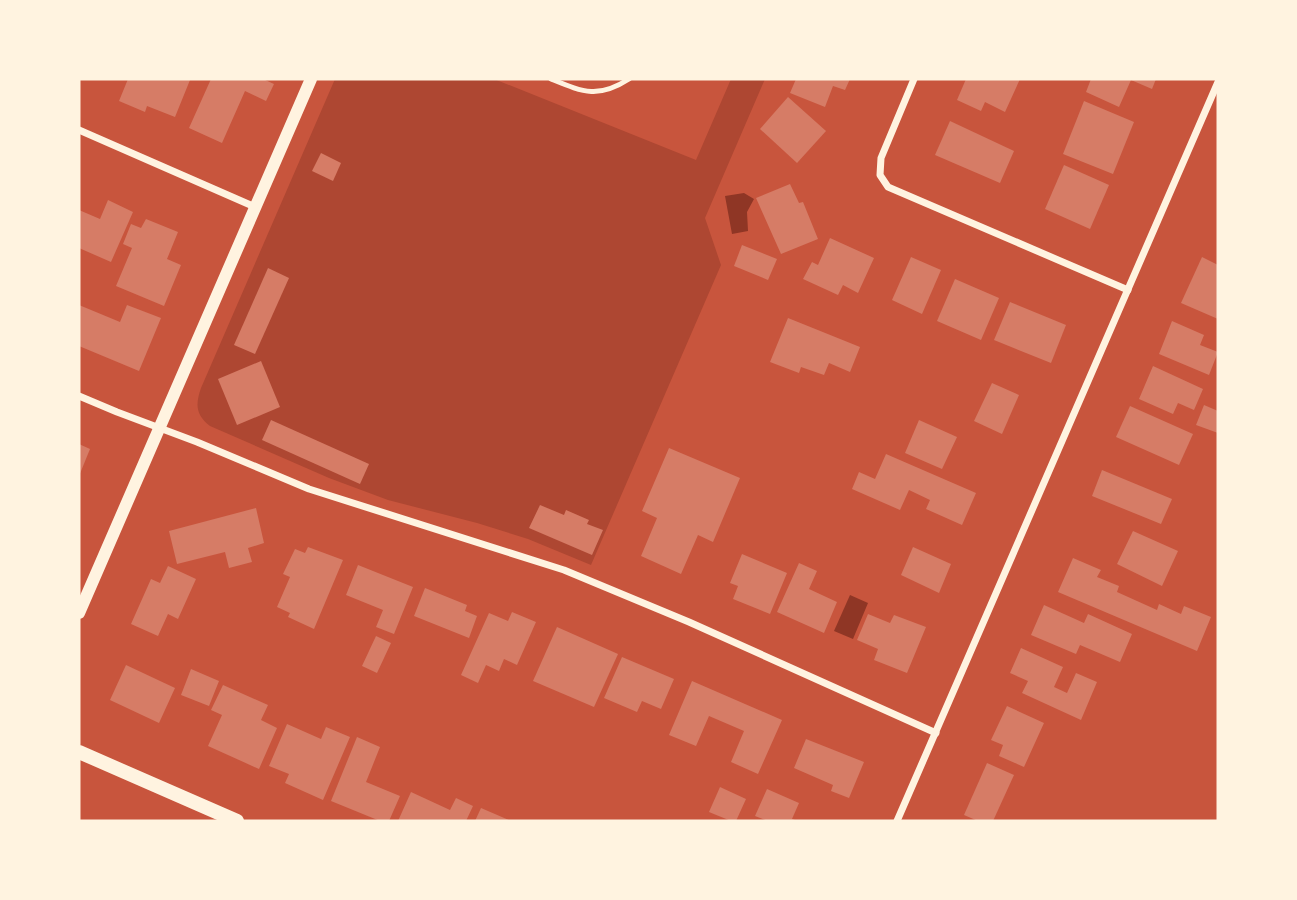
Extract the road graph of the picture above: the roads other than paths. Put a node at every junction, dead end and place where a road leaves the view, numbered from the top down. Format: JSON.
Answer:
{"nodes":[{"id":1,"x":311,"y":79,"type":"edge"},
{"id":2,"x":551,"y":79,"type":"edge"},
{"id":3,"x":629,"y":79,"type":"edge"},
{"id":4,"x":914,"y":79,"type":"edge"},
{"id":5,"x":1218,"y":82,"type":"edge"},
{"id":6,"x":79,"y":130,"type":"edge"},
{"id":7,"x":256,"y":207,"type":"junction"},
{"id":8,"x":1128,"y":290,"type":"junction"},
{"id":9,"x":79,"y":396,"type":"edge"},
{"id":10,"x":160,"y":427,"type":"junction"},
{"id":11,"x":79,"y":613,"type":"edge"},
{"id":12,"x":936,"y":733,"type":"junction"},
{"id":13,"x":79,"y":752,"type":"edge"},
{"id":14,"x":237,"y":821,"type":"edge"},
{"id":15,"x":897,"y":821,"type":"edge"}],
"edges":[{"from":1,"to":7,"type":"street"},
{"from":2,"to":3,"type":"lane"},
{"from":4,"to":8,"type":"street"},
{"from":5,"to":8,"type":"street"},
{"from":6,"to":7,"type":"street"},
{"from":7,"to":10,"type":"street"},
{"from":8,"to":12,"type":"street"},
{"from":9,"to":10,"type":"street"},
{"from":10,"to":11,"type":"street"},
{"from":10,"to":12,"type":"street"},
{"from":12,"to":15,"type":"street"},
{"from":13,"to":14,"type":"main road"}]}
